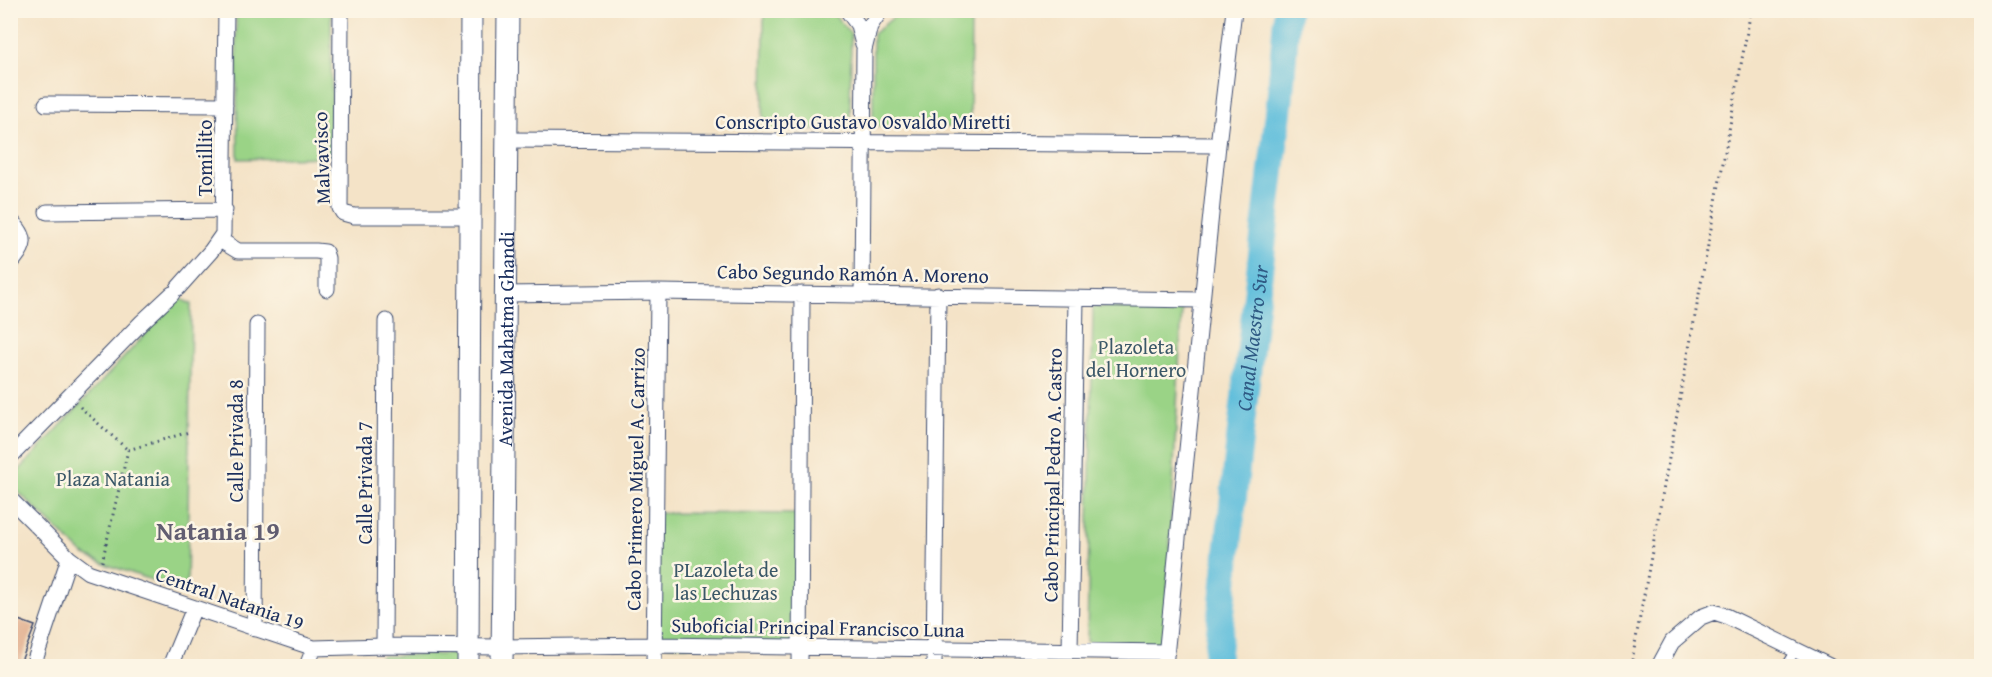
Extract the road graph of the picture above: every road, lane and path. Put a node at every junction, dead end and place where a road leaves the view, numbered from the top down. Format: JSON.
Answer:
{"nodes":[{"id":1,"x":226,"y":10,"type":"edge"},
{"id":2,"x":341,"y":10,"type":"edge"},
{"id":3,"x":471,"y":10,"type":"edge"},
{"id":4,"x":508,"y":10,"type":"edge"},
{"id":5,"x":847,"y":10,"type":"edge"},
{"id":6,"x":879,"y":10,"type":"edge"},
{"id":7,"x":1234,"y":10,"type":"edge"},
{"id":8,"x":1751,"y":10,"type":"edge"},
{"id":9,"x":864,"y":50,"type":"junction"},
{"id":10,"x":46,"y":105,"type":"dead end"},
{"id":11,"x":225,"y":105,"type":"junction"},
{"id":12,"x":507,"y":140,"type":"junction"},
{"id":13,"x":863,"y":141,"type":"junction"},
{"id":14,"x":1218,"y":145,"type":"junction"},
{"id":15,"x":225,"y":210,"type":"junction"},
{"id":16,"x":47,"y":212,"type":"dead end"},
{"id":17,"x":470,"y":216,"type":"junction"},
{"id":18,"x":10,"y":220,"type":"edge"},
{"id":19,"x":220,"y":240,"type":"junction"},
{"id":20,"x":10,"y":264,"type":"edge"},
{"id":21,"x":327,"y":288,"type":"dead end"},
{"id":22,"x":658,"y":291,"type":"junction"},
{"id":23,"x":504,"y":294,"type":"junction"},
{"id":24,"x":802,"y":294,"type":"junction"},
{"id":25,"x":862,"y":294,"type":"junction"},
{"id":26,"x":938,"y":295,"type":"junction"},
{"id":27,"x":1076,"y":298,"type":"junction"},
{"id":28,"x":1202,"y":300,"type":"junction"},
{"id":29,"x":386,"y":321,"type":"dead end"},
{"id":30,"x":257,"y":325,"type":"dead end"},
{"id":31,"x":68,"y":396,"type":"junction"},
{"id":32,"x":189,"y":432,"type":"dead end"},
{"id":33,"x":128,"y":450,"type":"junction"},
{"id":34,"x":10,"y":457,"type":"edge"},
{"id":35,"x":10,"y":499,"type":"edge"},
{"id":36,"x":69,"y":558,"type":"junction"},
{"id":37,"x":99,"y":576,"type":"junction"},
{"id":38,"x":194,"y":608,"type":"junction"},
{"id":39,"x":255,"y":629,"type":"junction"},
{"id":40,"x":654,"y":645,"type":"junction"},
{"id":41,"x":384,"y":646,"type":"junction"},
{"id":42,"x":314,"y":648,"type":"junction"},
{"id":43,"x":800,"y":648,"type":"junction"},
{"id":44,"x":935,"y":650,"type":"junction"},
{"id":45,"x":1797,"y":650,"type":"junction"},
{"id":46,"x":1070,"y":651,"type":"junction"},
{"id":47,"x":468,"y":657,"type":"edge"},
{"id":48,"x":502,"y":657,"type":"edge"},
{"id":49,"x":1166,"y":659,"type":"edge"},
{"id":50,"x":33,"y":666,"type":"edge"},
{"id":51,"x":170,"y":666,"type":"edge"},
{"id":52,"x":307,"y":666,"type":"edge"},
{"id":53,"x":654,"y":666,"type":"edge"},
{"id":54,"x":800,"y":666,"type":"edge"},
{"id":55,"x":934,"y":666,"type":"edge"},
{"id":56,"x":1631,"y":666,"type":"edge"},
{"id":57,"x":1659,"y":666,"type":"edge"},
{"id":58,"x":1786,"y":666,"type":"edge"},
{"id":59,"x":1829,"y":666,"type":"edge"}],
"edges":[{"from":1,"to":11,"type":"street","name":"Tomillito"},
{"from":2,"to":17,"type":"street","name":"Malvavisco"},
{"from":3,"to":17,"type":"main road","name":"Avenida Mahatma Ghandi"},
{"from":4,"to":12,"type":"main road","name":"Avenida Mahatma Ghandi"},
{"from":5,"to":6,"type":"street"},
{"from":5,"to":9,"type":"street"},
{"from":6,"to":9,"type":"street"},
{"from":7,"to":14,"type":"street"},
{"from":8,"to":56,"type":"path"},
{"from":9,"to":13,"type":"street"},
{"from":10,"to":11,"type":"street"},
{"from":11,"to":15,"type":"street","name":"Tomillito"},
{"from":12,"to":13,"type":"street","name":"Conscripto Gustavo Osvaldo Miretti"},
{"from":12,"to":23,"type":"main road","name":"Avenida Mahatma Ghandi"},
{"from":13,"to":14,"type":"street","name":"Conscripto Gustavo Osvaldo Miretti"},
{"from":13,"to":25,"type":"street"},
{"from":14,"to":28,"type":"street"},
{"from":15,"to":16,"type":"street"},
{"from":15,"to":19,"type":"street","name":"Tomillito"},
{"from":17,"to":47,"type":"main road","name":"Avenida Mahatma Ghandi"},
{"from":18,"to":20,"type":"street"},
{"from":19,"to":21,"type":"street"},
{"from":19,"to":31,"type":"street"},
{"from":22,"to":23,"type":"street","name":"Cabo Segundo Ramón A. Moreno"},
{"from":22,"to":24,"type":"street","name":"Cabo Segundo Ramón A. Moreno"},
{"from":22,"to":40,"type":"street","name":"Cabo Primero Miguel A. Carrizo"},
{"from":23,"to":48,"type":"main road","name":"Avenida Mahatma Ghandi"},
{"from":24,"to":25,"type":"street","name":"Cabo Segundo Ramón A. Moreno"},
{"from":24,"to":43,"type":"street"},
{"from":25,"to":26,"type":"street","name":"Cabo Segundo Ramón A. Moreno"},
{"from":26,"to":27,"type":"street","name":"Cabo Segundo Ramón A. Moreno"},
{"from":26,"to":44,"type":"street"},
{"from":27,"to":28,"type":"street","name":"Cabo Segundo Ramón A. Moreno"},
{"from":27,"to":46,"type":"street","name":"Cabo Principal Pedro A. Castro"},
{"from":28,"to":49,"type":"street"},
{"from":29,"to":41,"type":"street","name":"Calle Privada 7"},
{"from":30,"to":39,"type":"street","name":"Calle Privada 8"},
{"from":31,"to":33,"type":"path"},
{"from":31,"to":34,"type":"street"},
{"from":32,"to":33,"type":"path"},
{"from":33,"to":37,"type":"path"},
{"from":35,"to":36,"type":"street","name":"Central Natania 19"},
{"from":36,"to":37,"type":"street","name":"Central Natania 19"},
{"from":36,"to":50,"type":"street"},
{"from":37,"to":38,"type":"street","name":"Central Natania 19"},
{"from":38,"to":39,"type":"street","name":"Central Natania 19"},
{"from":38,"to":51,"type":"street"},
{"from":39,"to":42,"type":"street","name":"Central Natania 19"},
{"from":40,"to":43,"type":"street","name":"Suboficial Principal Francisco Luna"},
{"from":40,"to":48,"type":"street","name":"Suboficial Principal Francisco Luna"},
{"from":40,"to":53,"type":"street","name":"Cabo Primero Miguel A. Carrizo"},
{"from":41,"to":42,"type":"street","name":"Central Natania 19"},
{"from":41,"to":47,"type":"street","name":"Central Natania 19"},
{"from":42,"to":52,"type":"street"},
{"from":43,"to":44,"type":"street","name":"Suboficial Principal Francisco Luna"},
{"from":43,"to":54,"type":"street"},
{"from":44,"to":46,"type":"street","name":"Suboficial Principal Francisco Luna"},
{"from":44,"to":55,"type":"street"},
{"from":45,"to":57,"type":"street"},
{"from":45,"to":58,"type":"lane"},
{"from":45,"to":59,"type":"street"},
{"from":46,"to":49,"type":"street","name":"Suboficial Principal Francisco Luna"},
{"from":47,"to":48,"type":"street","name":"Suboficial Principal Francisco Luna"}]}
